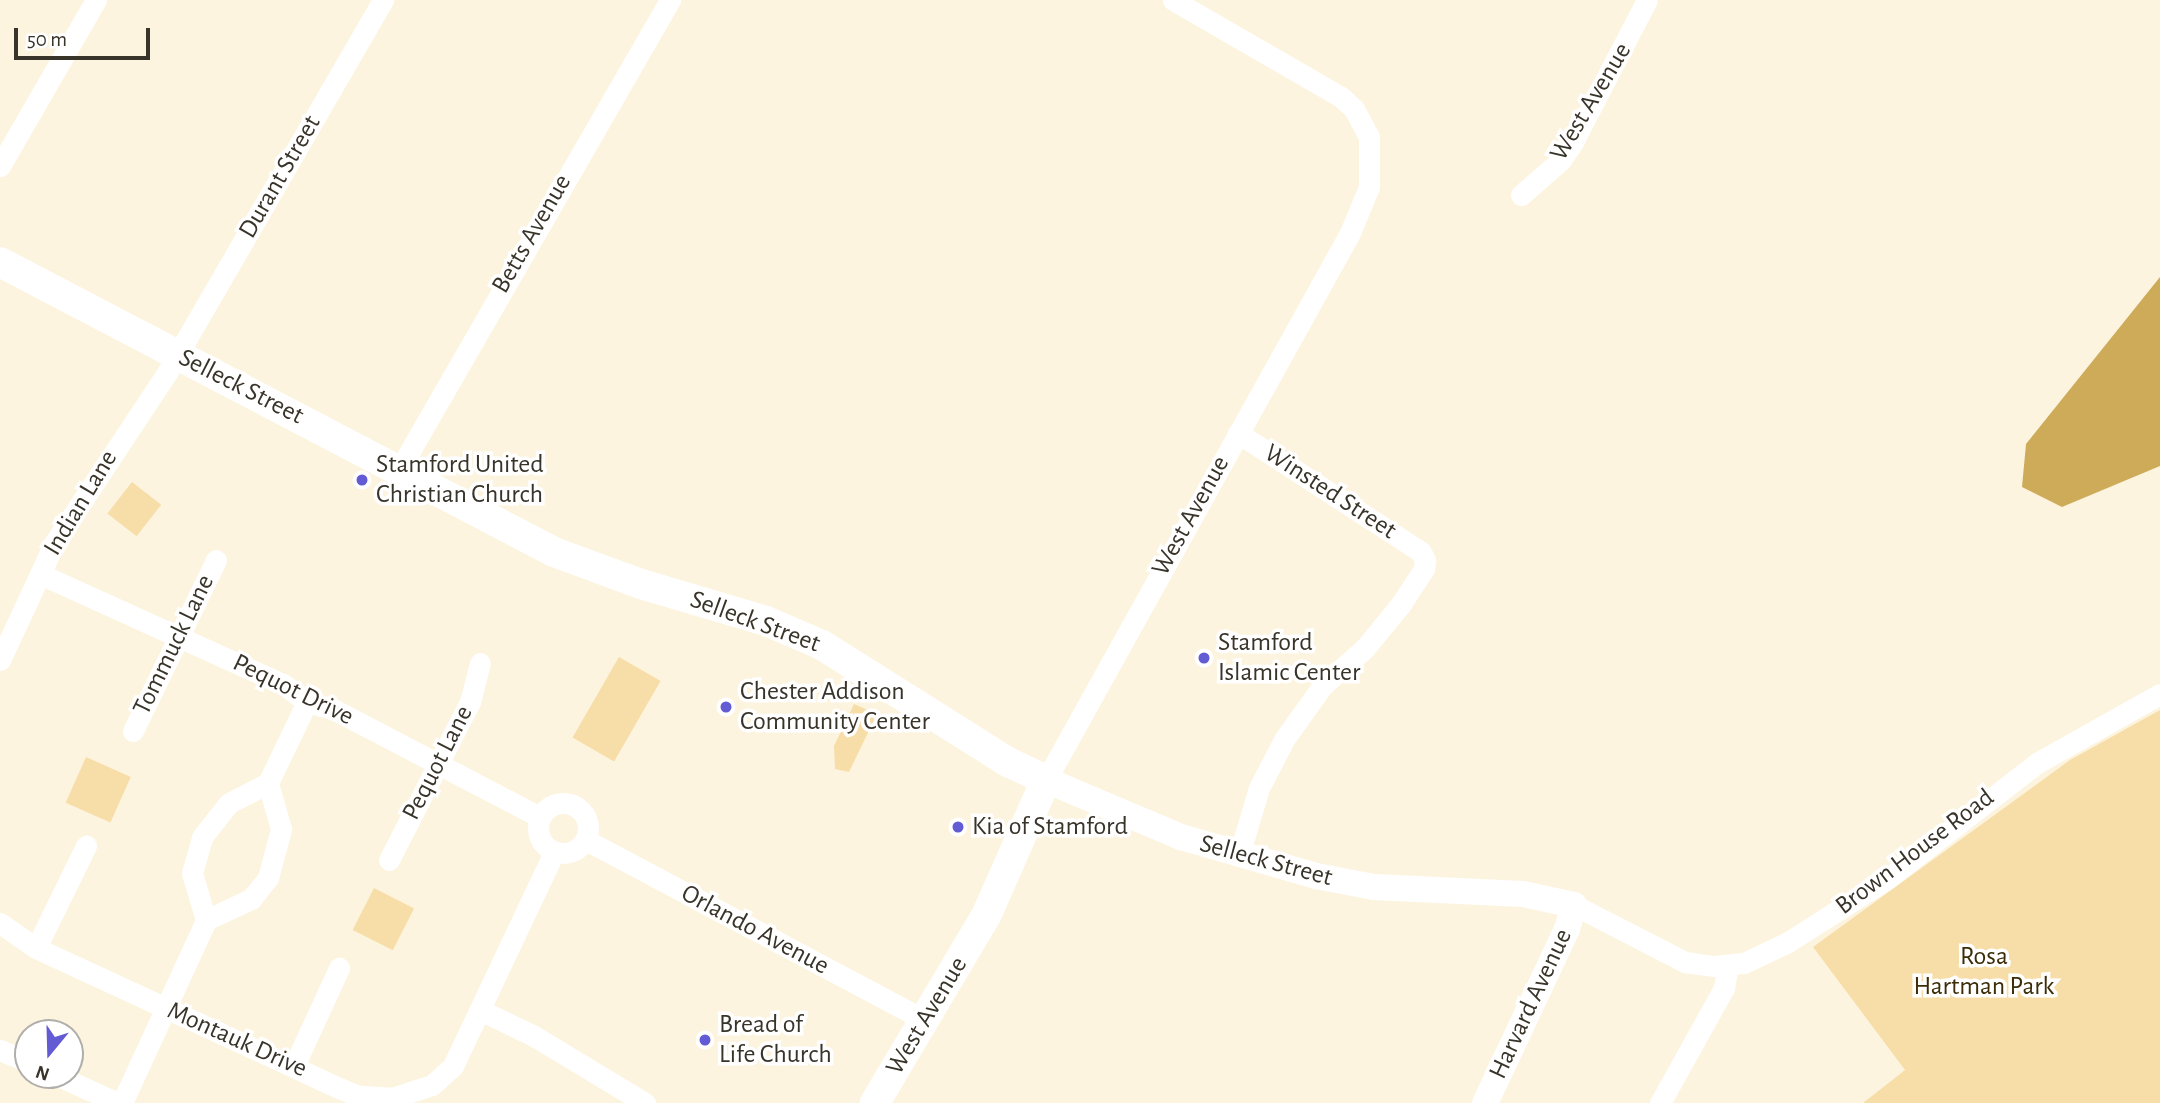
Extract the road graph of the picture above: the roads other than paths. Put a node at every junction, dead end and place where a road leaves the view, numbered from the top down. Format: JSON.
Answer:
{"nodes":[{"id":1,"x":96,"y":0,"type":"edge"},
{"id":2,"x":383,"y":0,"type":"edge"},
{"id":3,"x":670,"y":0,"type":"edge"},
{"id":4,"x":1173,"y":0,"type":"edge"},
{"id":5,"x":1647,"y":0,"type":"edge"},
{"id":6,"x":0,"y":166,"type":"edge"},
{"id":7,"x":1521,"y":195,"type":"dead end"},
{"id":8,"x":0,"y":262,"type":"edge"},
{"id":9,"x":177,"y":355,"type":"junction"},
{"id":10,"x":1238,"y":433,"type":"junction"},
{"id":11,"x":399,"y":470,"type":"junction"},
{"id":12,"x":216,"y":560,"type":"dead end"},
{"id":13,"x":40,"y":574,"type":"junction"},
{"id":14,"x":179,"y":636,"type":"junction"},
{"id":15,"x":0,"y":660,"type":"edge"},
{"id":16,"x":480,"y":663,"type":"dead end"},
{"id":17,"x":2160,"y":694,"type":"edge"},
{"id":18,"x":307,"y":702,"type":"junction"},
{"id":19,"x":133,"y":731,"type":"dead end"},
{"id":20,"x":438,"y":763,"type":"junction"},
{"id":21,"x":1046,"y":780,"type":"junction"},
{"id":22,"x":268,"y":783,"type":"junction"},
{"id":23,"x":540,"y":817,"type":"junction"},
{"id":24,"x":586,"y":840,"type":"junction"},
{"id":25,"x":86,"y":846,"type":"dead end"},
{"id":26,"x":554,"y":852,"type":"junction"},
{"id":27,"x":1239,"y":855,"type":"junction"},
{"id":28,"x":389,"y":860,"type":"dead end"},
{"id":29,"x":1574,"y":905,"type":"junction"},
{"id":30,"x":206,"y":920,"type":"junction"},
{"id":31,"x":0,"y":923,"type":"edge"},
{"id":32,"x":36,"y":948,"type":"junction"},
{"id":33,"x":1728,"y":966,"type":"junction"},
{"id":34,"x":339,"y":968,"type":"dead end"},
{"id":35,"x":166,"y":1009,"type":"junction"},
{"id":36,"x":480,"y":1010,"type":"junction"},
{"id":37,"x":925,"y":1020,"type":"junction"},
{"id":38,"x":294,"y":1066,"type":"junction"},
{"id":39,"x":84,"y":1087,"type":"edge"},
{"id":40,"x":120,"y":1103,"type":"edge"},
{"id":41,"x":645,"y":1103,"type":"edge"},
{"id":42,"x":875,"y":1103,"type":"edge"},
{"id":43,"x":1485,"y":1103,"type":"edge"},
{"id":44,"x":1660,"y":1103,"type":"edge"}],
"edges":[{"from":1,"to":6,"type":"street"},
{"from":2,"to":9,"type":"street","name":"Durant Street"},
{"from":3,"to":11,"type":"street","name":"Betts Avenue"},
{"from":4,"to":10,"type":"street","name":"West Avenue"},
{"from":5,"to":7,"type":"street","name":"West Avenue"},
{"from":8,"to":9,"type":"main road","name":"Selleck Street"},
{"from":9,"to":11,"type":"main road","name":"Selleck Street"},
{"from":9,"to":13,"type":"street","name":"Indian Lane"},
{"from":10,"to":21,"type":"street","name":"West Avenue"},
{"from":10,"to":27,"type":"street","name":"Winsted Street"},
{"from":11,"to":21,"type":"main road","name":"Selleck Street"},
{"from":12,"to":14,"type":"street","name":"Tommuck Lane"},
{"from":13,"to":14,"type":"street","name":"Pequot Drive"},
{"from":13,"to":15,"type":"street","name":"Indian Lane"},
{"from":14,"to":18,"type":"street","name":"Pequot Drive"},
{"from":14,"to":19,"type":"street","name":"Tommuck Lane"},
{"from":16,"to":20,"type":"street","name":"Pequot Lane"},
{"from":17,"to":33,"type":"street","name":"Brown House Road"},
{"from":18,"to":20,"type":"street","name":"Pequot Drive"},
{"from":18,"to":22,"type":"street"},
{"from":20,"to":23,"type":"street","name":"Pequot Drive"},
{"from":20,"to":28,"type":"street","name":"Pequot Lane"},
{"from":21,"to":27,"type":"street","name":"Selleck Street"},
{"from":21,"to":37,"type":"main road","name":"West Avenue"},
{"from":22,"to":30,"type":"street"},
{"from":22,"to":30,"type":"street"},
{"from":23,"to":24,"type":"street"},
{"from":23,"to":26,"type":"street"},
{"from":24,"to":26,"type":"street"},
{"from":24,"to":37,"type":"street","name":"Orlando Avenue"},
{"from":25,"to":32,"type":"street"},
{"from":26,"to":36,"type":"street","name":"Montauk Drive"},
{"from":27,"to":29,"type":"street","name":"Selleck Street"},
{"from":29,"to":33,"type":"street","name":"Selleck Street"},
{"from":29,"to":43,"type":"street","name":"Harvard Avenue"},
{"from":30,"to":35,"type":"street"},
{"from":31,"to":32,"type":"street","name":"Montauk Drive"},
{"from":32,"to":35,"type":"street","name":"Montauk Drive"},
{"from":33,"to":44,"type":"street"},
{"from":34,"to":38,"type":"street"},
{"from":35,"to":38,"type":"street","name":"Montauk Drive"},
{"from":35,"to":40,"type":"street"},
{"from":36,"to":38,"type":"street","name":"Montauk Drive"},
{"from":36,"to":41,"type":"street"},
{"from":37,"to":42,"type":"main road","name":"West Avenue"},
{"from":39,"to":40,"type":"street"}]}
